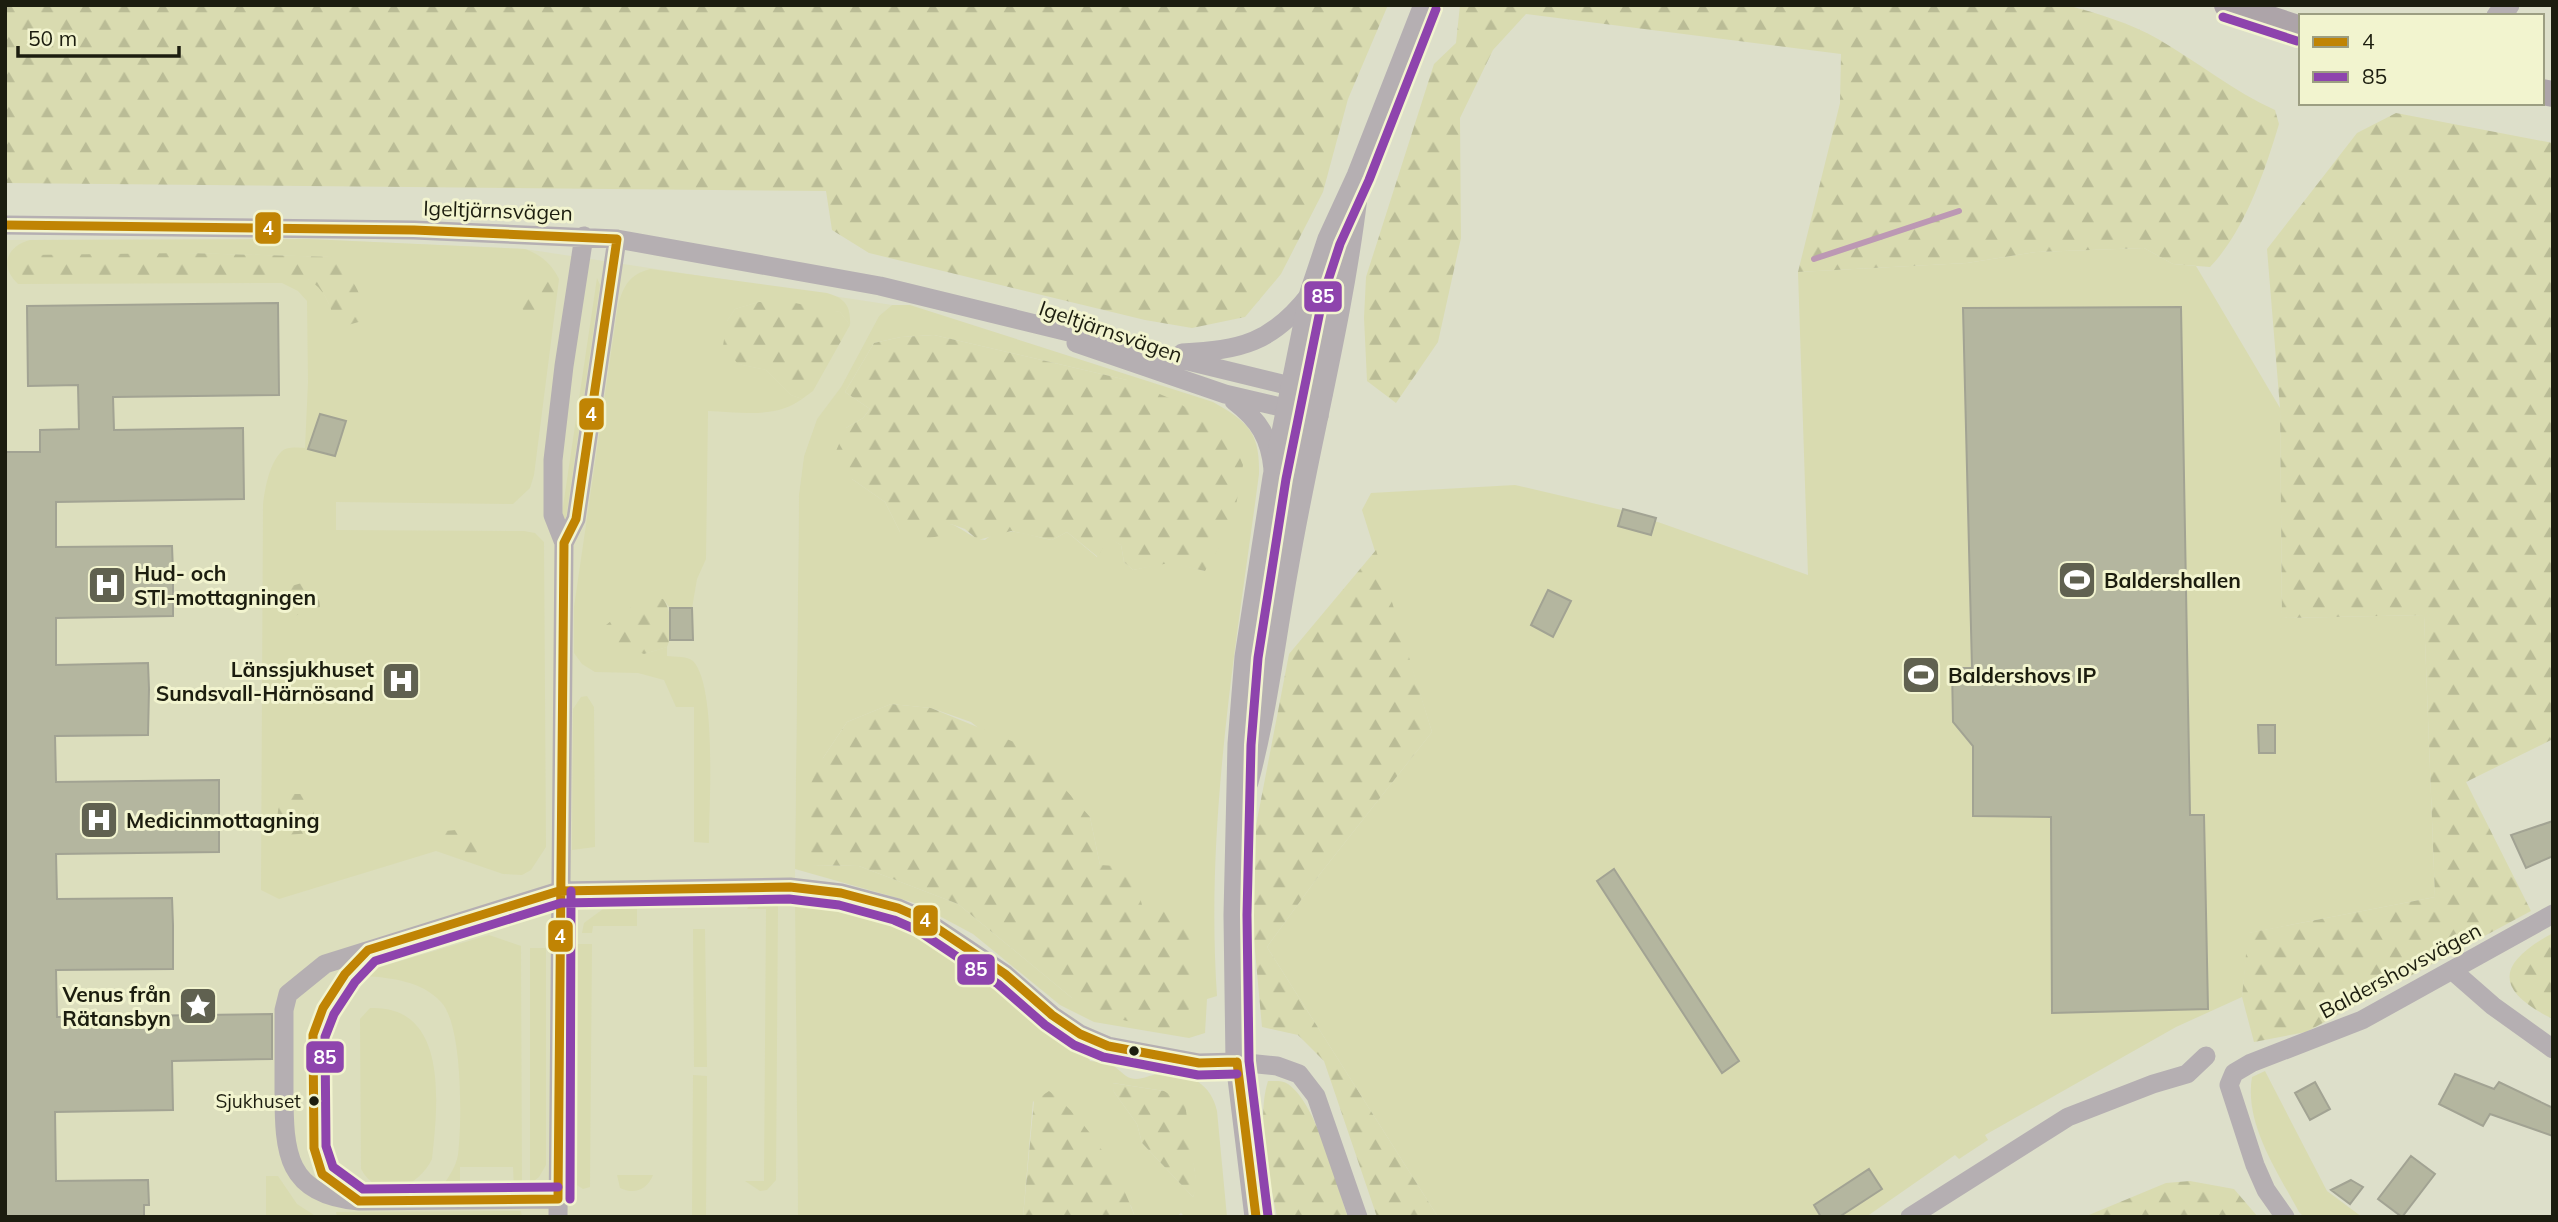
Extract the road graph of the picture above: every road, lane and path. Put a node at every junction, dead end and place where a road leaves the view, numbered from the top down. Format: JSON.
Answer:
{"nodes":[{"id":1,"x":1425,"y":5,"type":"edge"},
{"id":2,"x":2227,"y":5,"type":"edge"},
{"id":3,"x":2299,"y":28,"type":"edge"},
{"id":4,"x":1358,"y":176,"type":"junction"},
{"id":5,"x":5,"y":225,"type":"edge"},
{"id":6,"x":584,"y":236,"type":"junction"},
{"id":7,"x":617,"y":239,"type":"junction"},
{"id":8,"x":1311,"y":293,"type":"junction"},
{"id":9,"x":983,"y":311,"type":"junction"},
{"id":10,"x":1163,"y":355,"type":"junction"},
{"id":11,"x":1293,"y":386,"type":"junction"},
{"id":12,"x":1225,"y":394,"type":"junction"},
{"id":13,"x":1321,"y":405,"type":"junction"},
{"id":14,"x":1288,"y":410,"type":"junction"},
{"id":15,"x":1274,"y":477,"type":"junction"},
{"id":16,"x":564,"y":542,"type":"junction"},
{"id":17,"x":1239,"y":812,"type":"junction"},
{"id":18,"x":559,"y":891,"type":"junction"},
{"id":19,"x":2553,"y":914,"type":"edge"},
{"id":20,"x":2453,"y":971,"type":"junction"},
{"id":21,"x":2553,"y":1049,"type":"edge"},
{"id":22,"x":2206,"y":1056,"type":"dead end"},
{"id":23,"x":1237,"y":1062,"type":"junction"},
{"id":24,"x":558,"y":1208,"type":"edge"},
{"id":25,"x":1256,"y":1217,"type":"edge"},
{"id":26,"x":1358,"y":1217,"type":"edge"},
{"id":27,"x":1910,"y":1217,"type":"edge"},
{"id":28,"x":2285,"y":1217,"type":"edge"}],
"edges":[{"from":1,"to":4,"type":"street"},
{"from":2,"to":3,"type":"main road"},
{"from":4,"to":8,"type":"street"},
{"from":4,"to":13,"type":"street"},
{"from":5,"to":6,"type":"street","name":"Igeltjärnsvägen"},
{"from":6,"to":7,"type":"street","name":"Igeltjärnsvägen"},
{"from":6,"to":16,"type":"street"},
{"from":7,"to":9,"type":"street","name":"Igeltjärnsvägen"},
{"from":7,"to":16,"type":"street"},
{"from":8,"to":10,"type":"street","name":"Igeltjärnsvägen"},
{"from":8,"to":11,"type":"street"},
{"from":9,"to":10,"type":"street","name":"Igeltjärnsvägen"},
{"from":9,"to":12,"type":"street","name":"Igeltjärnsvägen"},
{"from":10,"to":11,"type":"street","name":"Igeltjärnsvägen"},
{"from":11,"to":13,"type":"street","name":"Igeltjärnsvägen"},
{"from":11,"to":14,"type":"street"},
{"from":12,"to":14,"type":"street","name":"Igeltjärnsvägen"},
{"from":12,"to":15,"type":"street","name":"Igeltjärnsvägen"},
{"from":13,"to":14,"type":"street","name":"Igeltjärnsvägen"},
{"from":13,"to":17,"type":"street"},
{"from":14,"to":15,"type":"street"},
{"from":15,"to":17,"type":"street"},
{"from":16,"to":18,"type":"street"},
{"from":17,"to":23,"type":"street"},
{"from":18,"to":23,"type":"street"},
{"from":18,"to":24,"type":"street"},
{"from":18,"to":24,"type":"street"},
{"from":19,"to":20,"type":"street","name":"Baldershovsvägen"},
{"from":20,"to":21,"type":"street"},
{"from":20,"to":28,"type":"street","name":"Baldershovsvägen"},
{"from":22,"to":27,"type":"street"},
{"from":23,"to":25,"type":"street"},
{"from":23,"to":26,"type":"street"}]}
